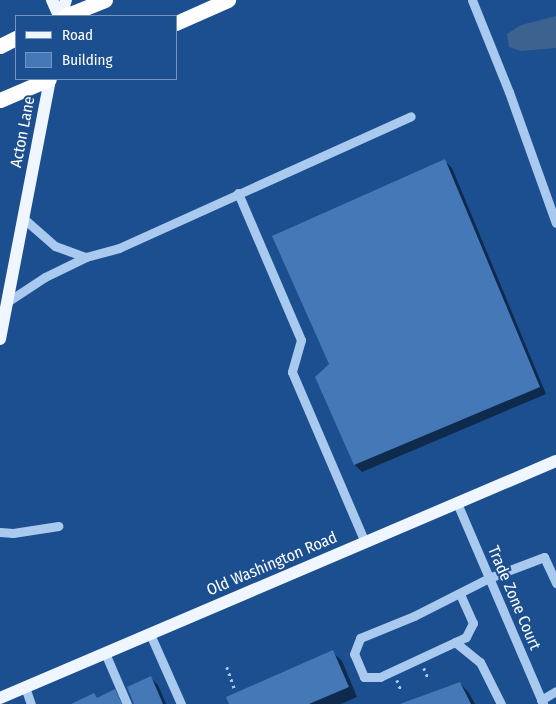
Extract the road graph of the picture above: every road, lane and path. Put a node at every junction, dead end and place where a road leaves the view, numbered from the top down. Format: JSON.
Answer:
{"nodes":[{"id":1,"x":52,"y":0,"type":"edge"},
{"id":2,"x":66,"y":0,"type":"edge"},
{"id":3,"x":105,"y":0,"type":"edge"},
{"id":4,"x":228,"y":0,"type":"edge"},
{"id":5,"x":472,"y":0,"type":"edge"},
{"id":6,"x":60,"y":15,"type":"edge"},
{"id":7,"x":60,"y":15,"type":"edge"},
{"id":8,"x":68,"y":15,"type":"edge"},
{"id":9,"x":178,"y":22,"type":"edge"},
{"id":10,"x":15,"y":38,"type":"edge"},
{"id":11,"x":0,"y":46,"type":"edge"},
{"id":12,"x":48,"y":80,"type":"edge"},
{"id":13,"x":50,"y":80,"type":"edge"},
{"id":14,"x":0,"y":100,"type":"edge"},
{"id":15,"x":411,"y":116,"type":"dead end"},
{"id":16,"x":238,"y":193,"type":"junction"},
{"id":17,"x":23,"y":218,"type":"junction"},
{"id":18,"x":556,"y":223,"type":"edge"},
{"id":19,"x":86,"y":257,"type":"junction"},
{"id":20,"x":7,"y":302,"type":"junction"},
{"id":21,"x":0,"y":339,"type":"edge"},
{"id":22,"x":556,"y":461,"type":"edge"},
{"id":23,"x":457,"y":503,"type":"junction"},
{"id":24,"x":58,"y":526,"type":"dead end"},
{"id":25,"x":0,"y":532,"type":"edge"},
{"id":26,"x":365,"y":542,"type":"junction"},
{"id":27,"x":489,"y":578,"type":"junction"},
{"id":28,"x":556,"y":583,"type":"edge"},
{"id":29,"x":460,"y":594,"type":"junction"},
{"id":30,"x":150,"y":634,"type":"junction"},
{"id":31,"x":456,"y":642,"type":"junction"},
{"id":32,"x":105,"y":653,"type":"junction"},
{"id":33,"x":227,"y":667,"type":"dead end"},
{"id":34,"x":24,"y":687,"type":"junction"},
{"id":35,"x":235,"y":690,"type":"dead end"},
{"id":36,"x":556,"y":691,"type":"edge"},
{"id":37,"x":1,"y":696,"type":"edge"},
{"id":38,"x":542,"y":702,"type":"edge"},
{"id":39,"x":31,"y":704,"type":"edge"},
{"id":40,"x":127,"y":704,"type":"edge"},
{"id":41,"x":181,"y":704,"type":"edge"},
{"id":42,"x":502,"y":704,"type":"edge"}],
"edges":[{"from":1,"to":6,"type":"main road"},
{"from":2,"to":7,"type":"main road"},
{"from":3,"to":8,"type":"highway"},
{"from":4,"to":9,"type":"highway"},
{"from":5,"to":18,"type":"lane"},
{"from":10,"to":11,"type":"highway"},
{"from":12,"to":14,"type":"highway"},
{"from":13,"to":17,"type":"main road","name":"Acton Lane"},
{"from":15,"to":16,"type":"lane"},
{"from":16,"to":19,"type":"lane"},
{"from":16,"to":26,"type":"lane"},
{"from":17,"to":19,"type":"lane"},
{"from":17,"to":20,"type":"main road","name":"Acton Lane"},
{"from":19,"to":20,"type":"lane"},
{"from":20,"to":21,"type":"main road","name":"Acton Lane"},
{"from":22,"to":23,"type":"main road","name":"Old Washington Road"},
{"from":23,"to":26,"type":"main road","name":"Old Washington Road"},
{"from":23,"to":27,"type":"lane","name":"Trade Zone Court"},
{"from":24,"to":25,"type":"lane"},
{"from":26,"to":30,"type":"main road","name":"Old Washington Road"},
{"from":27,"to":28,"type":"lane"},
{"from":27,"to":29,"type":"lane"},
{"from":27,"to":38,"type":"lane","name":"Trade Zone Court"},
{"from":29,"to":31,"type":"lane"},
{"from":29,"to":31,"type":"lane"},
{"from":30,"to":32,"type":"main road","name":"Old Washington Road"},
{"from":30,"to":41,"type":"lane"},
{"from":31,"to":42,"type":"lane"},
{"from":32,"to":34,"type":"main road","name":"Old Washington Road"},
{"from":32,"to":40,"type":"lane"},
{"from":33,"to":35,"type":"path"},
{"from":34,"to":37,"type":"main road","name":"Old Washington Road"},
{"from":34,"to":39,"type":"lane"},
{"from":36,"to":38,"type":"lane"}]}
